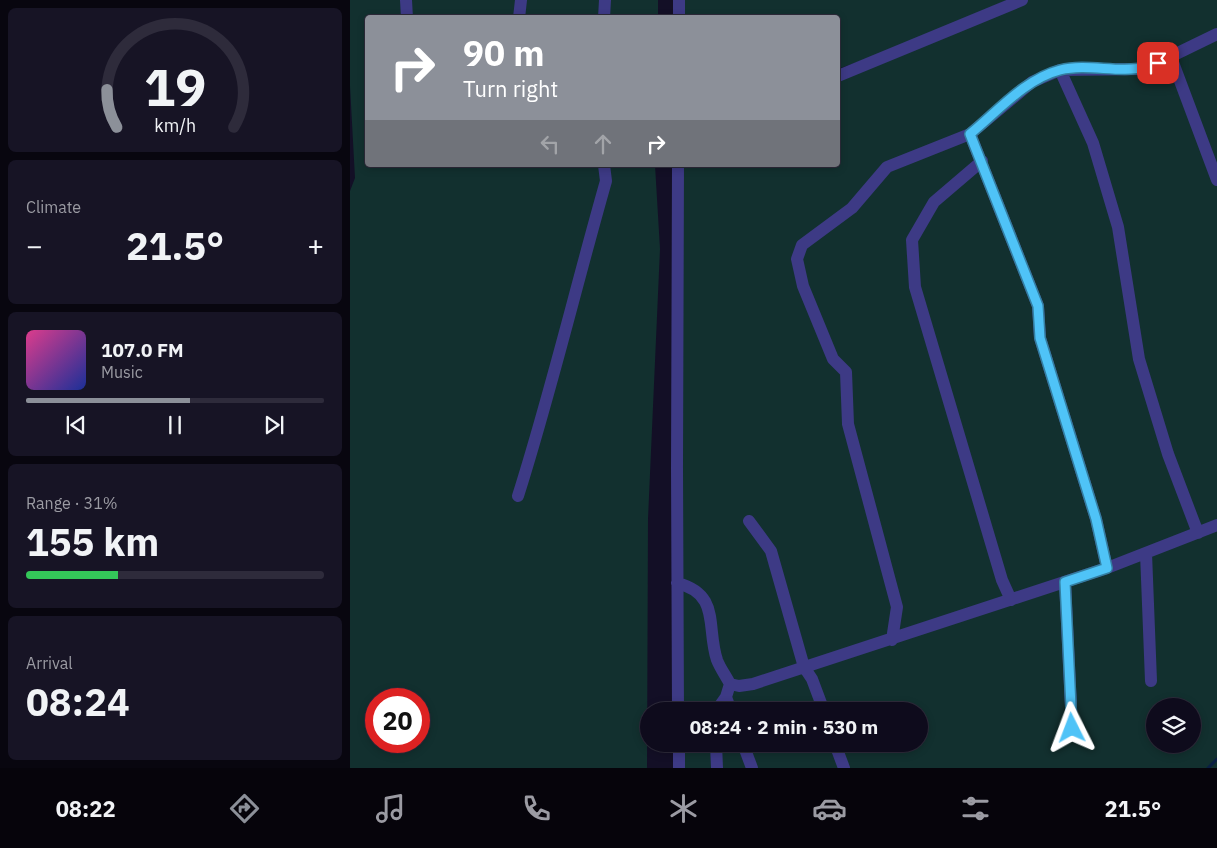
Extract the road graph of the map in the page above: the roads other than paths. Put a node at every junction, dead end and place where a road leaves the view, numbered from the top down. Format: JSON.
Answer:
{"nodes":[{"id":1,"x":406,"y":0,"type":"edge"},
{"id":2,"x":521,"y":0,"type":"edge"},
{"id":3,"x":605,"y":0,"type":"edge"},
{"id":4,"x":679,"y":0,"type":"edge"},
{"id":5,"x":1022,"y":0,"type":"edge"},
{"id":6,"x":408,"y":15,"type":"edge"},
{"id":7,"x":519,"y":15,"type":"edge"},
{"id":8,"x":604,"y":15,"type":"edge"},
{"id":9,"x":679,"y":15,"type":"edge"},
{"id":10,"x":1217,"y":34,"type":"edge"},
{"id":11,"x":1171,"y":57,"type":"junction"},
{"id":12,"x":1060,"y":70,"type":"junction"},
{"id":13,"x":840,"y":75,"type":"edge"},
{"id":14,"x":970,"y":134,"type":"junction"},
{"id":15,"x":982,"y":161,"type":"junction"},
{"id":16,"x":604,"y":167,"type":"edge"},
{"id":17,"x":678,"y":167,"type":"edge"},
{"id":18,"x":1217,"y":180,"type":"edge"},
{"id":19,"x":518,"y":496,"type":"dead end"},
{"id":20,"x":749,"y":521,"type":"dead end"},
{"id":21,"x":1217,"y":525,"type":"edge"},
{"id":22,"x":1198,"y":533,"type":"junction"},
{"id":23,"x":1146,"y":553,"type":"junction"},
{"id":24,"x":1107,"y":568,"type":"junction"},
{"id":25,"x":1065,"y":582,"type":"junction"},
{"id":26,"x":677,"y":583,"type":"junction"},
{"id":27,"x":1011,"y":600,"type":"junction"},
{"id":28,"x":892,"y":640,"type":"junction"},
{"id":29,"x":804,"y":667,"type":"junction"},
{"id":30,"x":1151,"y":681,"type":"dead end"},
{"id":31,"x":728,"y":690,"type":"junction"},
{"id":32,"x":678,"y":702,"type":"edge"},
{"id":33,"x":721,"y":702,"type":"edge"},
{"id":34,"x":730,"y":702,"type":"edge"},
{"id":35,"x":821,"y":702,"type":"edge"},
{"id":36,"x":1072,"y":728,"type":"dead end"},
{"id":37,"x":679,"y":752,"type":"edge"},
{"id":38,"x":716,"y":752,"type":"edge"},
{"id":39,"x":746,"y":752,"type":"edge"},
{"id":40,"x":838,"y":752,"type":"edge"},
{"id":41,"x":679,"y":768,"type":"edge"},
{"id":42,"x":717,"y":768,"type":"edge"},
{"id":43,"x":752,"y":768,"type":"edge"},
{"id":44,"x":844,"y":768,"type":"edge"}],
"edges":[{"from":1,"to":6,"type":"street"},
{"from":2,"to":7,"type":"street"},
{"from":3,"to":8,"type":"street"},
{"from":4,"to":9,"type":"street"},
{"from":5,"to":13,"type":"street"},
{"from":10,"to":11,"type":"street"},
{"from":11,"to":12,"type":"street"},
{"from":11,"to":18,"type":"street"},
{"from":12,"to":14,"type":"street"},
{"from":12,"to":22,"type":"street"},
{"from":14,"to":15,"type":"street"},
{"from":14,"to":28,"type":"street"},
{"from":15,"to":24,"type":"street"},
{"from":15,"to":27,"type":"street"},
{"from":16,"to":19,"type":"street"},
{"from":17,"to":26,"type":"street"},
{"from":20,"to":29,"type":"street"},
{"from":21,"to":22,"type":"street"},
{"from":22,"to":23,"type":"street"},
{"from":23,"to":24,"type":"street"},
{"from":23,"to":30,"type":"street"},
{"from":24,"to":25,"type":"street"},
{"from":25,"to":27,"type":"street"},
{"from":25,"to":36,"type":"street"},
{"from":26,"to":31,"type":"street"},
{"from":26,"to":32,"type":"street"},
{"from":27,"to":28,"type":"street"},
{"from":28,"to":29,"type":"street"},
{"from":29,"to":31,"type":"street"},
{"from":29,"to":35,"type":"street"},
{"from":31,"to":33,"type":"street"},
{"from":31,"to":34,"type":"street"},
{"from":37,"to":41,"type":"street"},
{"from":38,"to":42,"type":"street"},
{"from":39,"to":43,"type":"street"},
{"from":40,"to":44,"type":"street"}]}
